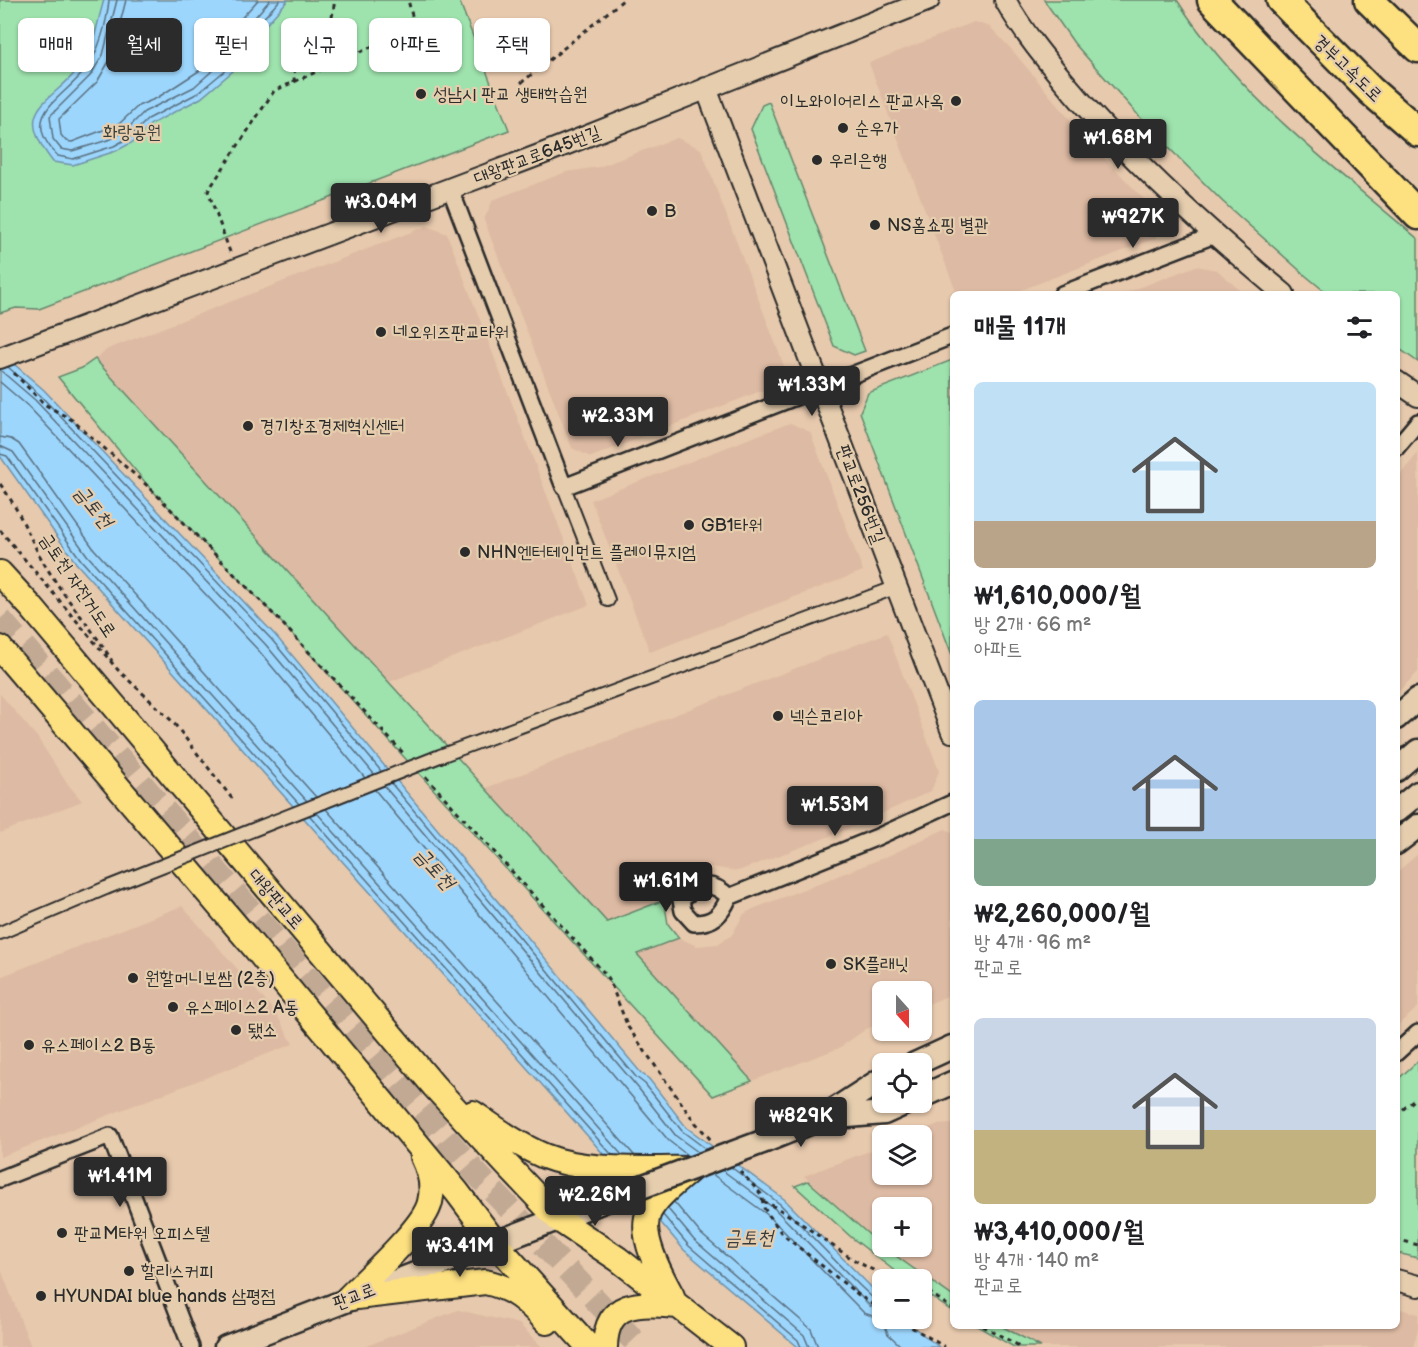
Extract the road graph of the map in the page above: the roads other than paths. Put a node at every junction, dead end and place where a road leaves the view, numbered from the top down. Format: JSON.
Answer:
{"nodes":[{"id":1,"x":929,"y":0,"type":"edge"},
{"id":2,"x":1005,"y":0,"type":"edge"},
{"id":3,"x":1212,"y":0,"type":"edge"},
{"id":4,"x":1281,"y":0,"type":"edge"},
{"id":5,"x":1369,"y":0,"type":"edge"},
{"id":6,"x":1418,"y":48,"type":"edge"},
{"id":7,"x":706,"y":88,"type":"junction"},
{"id":8,"x":1300,"y":92,"type":"junction"},
{"id":9,"x":1418,"y":132,"type":"edge"},
{"id":10,"x":450,"y":188,"type":"junction"},
{"id":11,"x":1418,"y":190,"type":"edge"},
{"id":12,"x":1418,"y":215,"type":"edge"},
{"id":13,"x":1217,"y":234,"type":"junction"},
{"id":14,"x":1070,"y":291,"type":"edge"},
{"id":15,"x":1281,"y":291,"type":"edge"},
{"id":16,"x":950,"y":337,"type":"edge"},
{"id":17,"x":0,"y":358,"type":"edge"},
{"id":18,"x":1400,"y":384,"type":"edge"},
{"id":19,"x":820,"y":388,"type":"junction"},
{"id":20,"x":1418,"y":396,"type":"edge"},
{"id":21,"x":1418,"y":422,"type":"edge"},
{"id":22,"x":1400,"y":443,"type":"edge"},
{"id":23,"x":564,"y":487,"type":"junction"},
{"id":24,"x":0,"y":573,"type":"edge"},
{"id":25,"x":897,"y":587,"type":"junction"},
{"id":26,"x":608,"y":600,"type":"dead end"},
{"id":27,"x":0,"y":648,"type":"edge"},
{"id":28,"x":1418,"y":699,"type":"edge"},
{"id":29,"x":1400,"y":715,"type":"edge"},
{"id":30,"x":950,"y":727,"type":"edge"},
{"id":31,"x":1418,"y":751,"type":"edge"},
{"id":32,"x":1400,"y":767,"type":"edge"},
{"id":33,"x":1418,"y":793,"type":"edge"},
{"id":34,"x":950,"y":804,"type":"edge"},
{"id":35,"x":1400,"y":808,"type":"edge"},
{"id":36,"x":1418,"y":825,"type":"edge"},
{"id":37,"x":1400,"y":840,"type":"edge"},
{"id":38,"x":729,"y":897,"type":"dead end"},
{"id":39,"x":0,"y":933,"type":"edge"},
{"id":40,"x":1418,"y":1033,"type":"edge"},
{"id":41,"x":950,"y":1048,"type":"edge"},
{"id":42,"x":1400,"y":1049,"type":"edge"},
{"id":43,"x":932,"y":1056,"type":"edge"},
{"id":44,"x":950,"y":1084,"type":"edge"},
{"id":45,"x":434,"y":1086,"type":"junction"},
{"id":46,"x":872,"y":1086,"type":"edge"},
{"id":47,"x":932,"y":1092,"type":"edge"},
{"id":48,"x":884,"y":1113,"type":"edge"},
{"id":49,"x":822,"y":1118,"type":"junction"},
{"id":50,"x":418,"y":1144,"type":"junction"},
{"id":51,"x":691,"y":1169,"type":"junction"},
{"id":52,"x":0,"y":1179,"type":"edge"},
{"id":53,"x":558,"y":1219,"type":"junction"},
{"id":54,"x":496,"y":1244,"type":"junction"},
{"id":55,"x":1400,"y":1281,"type":"edge"},
{"id":56,"x":1418,"y":1286,"type":"edge"},
{"id":57,"x":348,"y":1298,"type":"junction"},
{"id":58,"x":678,"y":1305,"type":"junction"},
{"id":59,"x":191,"y":1347,"type":"edge"},
{"id":60,"x":226,"y":1347,"type":"edge"},
{"id":61,"x":572,"y":1347,"type":"edge"},
{"id":62,"x":589,"y":1347,"type":"edge"},
{"id":63,"x":605,"y":1347,"type":"edge"},
{"id":64,"x":731,"y":1347,"type":"edge"}],
"edges":[{"from":1,"to":7,"type":"street","name":"대왕판교로645번길"},
{"from":2,"to":13,"type":"street"},
{"from":3,"to":8,"type":"highway"},
{"from":4,"to":9,"type":"highway","name":"경부고속도로"},
{"from":5,"to":6,"type":"highway"},
{"from":7,"to":10,"type":"street","name":"대왕판교로645번길"},
{"from":7,"to":19,"type":"street","name":"판교로256번길"},
{"from":8,"to":11,"type":"highway"},
{"from":8,"to":12,"type":"highway"},
{"from":10,"to":17,"type":"street","name":"대왕판교로645번길"},
{"from":10,"to":23,"type":"street"},
{"from":13,"to":14,"type":"street"},
{"from":13,"to":15,"type":"street"},
{"from":16,"to":19,"type":"street"},
{"from":18,"to":20,"type":"street"},
{"from":19,"to":23,"type":"street"},
{"from":19,"to":25,"type":"street","name":"판교로256번길"},
{"from":21,"to":22,"type":"street"},
{"from":23,"to":26,"type":"street"},
{"from":24,"to":45,"type":"main road","name":"대왕판교로"},
{"from":25,"to":30,"type":"street","name":"판교로256번길"},
{"from":25,"to":39,"type":"street","bridge":true},
{"from":27,"to":50,"type":"main road"},
{"from":28,"to":29,"type":"main road"},
{"from":31,"to":32,"type":"main road"},
{"from":33,"to":35,"type":"main road"},
{"from":34,"to":38,"type":"street"},
{"from":36,"to":37,"type":"main road"},
{"from":40,"to":42,"type":"street"},
{"from":41,"to":43,"type":"main road"},
{"from":44,"to":47,"type":"main road"},
{"from":45,"to":51,"type":"main road"},
{"from":45,"to":53,"type":"main road","name":"대왕판교로"},
{"from":46,"to":49,"type":"main road"},
{"from":48,"to":49,"type":"main road"},
{"from":49,"to":51,"type":"main road","name":"판교로","bridge":true},
{"from":50,"to":54,"type":"main road"},
{"from":50,"to":57,"type":"main road"},
{"from":51,"to":53,"type":"main road","name":"판교로","bridge":true},
{"from":51,"to":58,"type":"main road"},
{"from":52,"to":59,"type":"street"},
{"from":53,"to":54,"type":"main road","name":"판교로"},
{"from":53,"to":58,"type":"main road","name":"대왕판교로"},
{"from":54,"to":57,"type":"main road","name":"판교로"},
{"from":54,"to":62,"type":"main road"},
{"from":55,"to":56,"type":"street"},
{"from":57,"to":60,"type":"main road","name":"판교로"},
{"from":57,"to":61,"type":"main road"},
{"from":58,"to":63,"type":"main road"},
{"from":58,"to":64,"type":"main road","name":"대왕판교로"}]}
